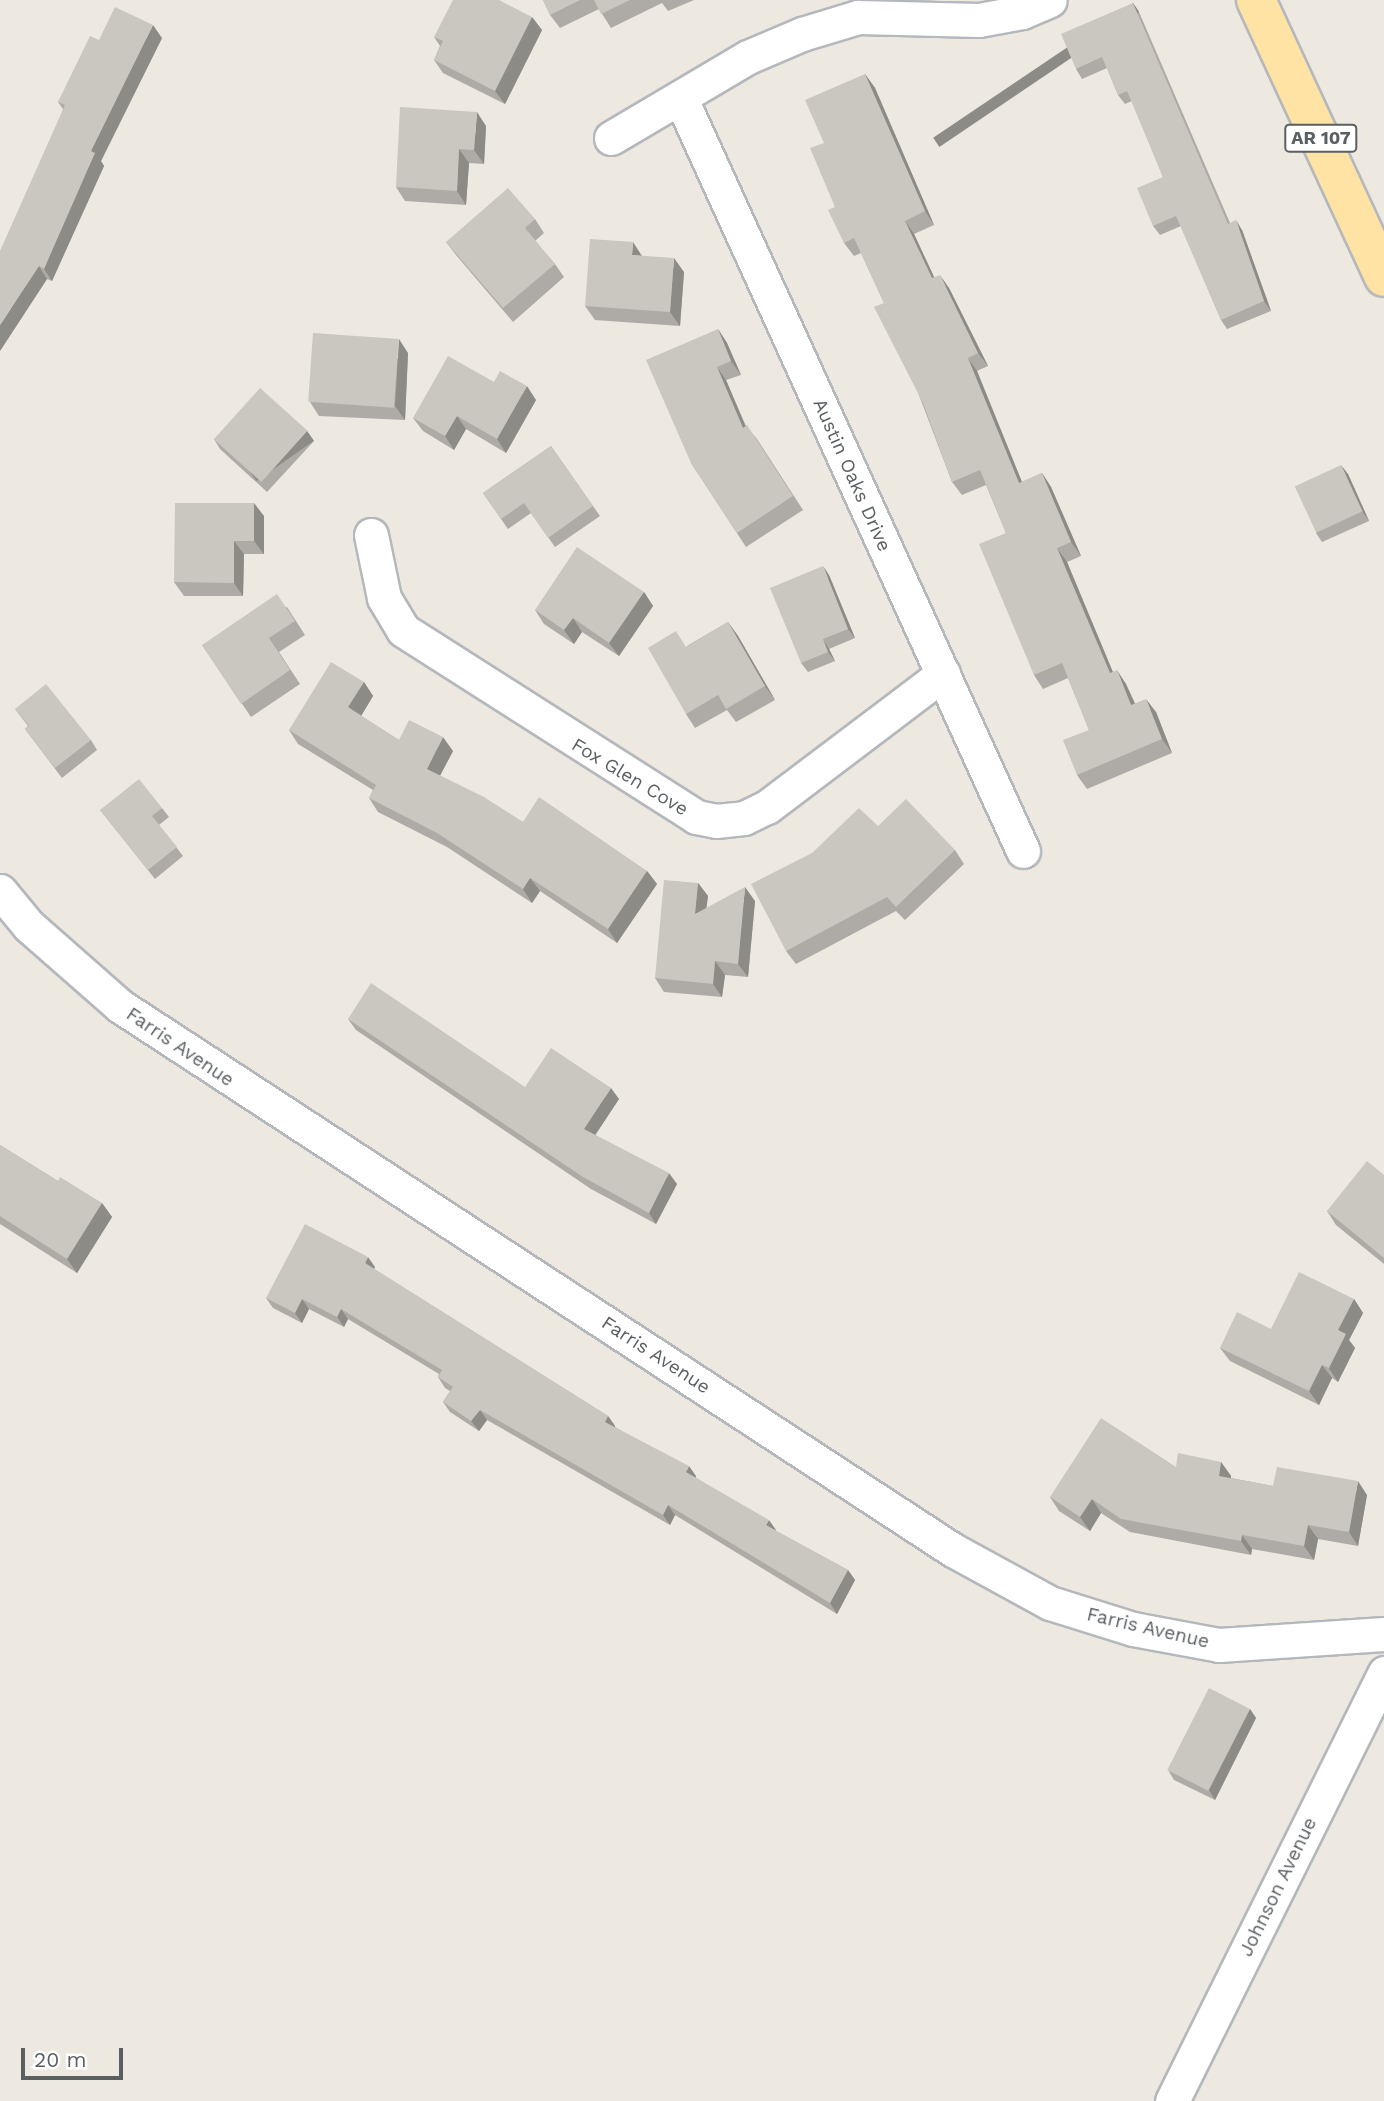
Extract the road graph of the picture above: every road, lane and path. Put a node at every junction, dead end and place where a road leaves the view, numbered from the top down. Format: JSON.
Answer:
{"nodes":[{"id":1,"x":1050,"y":0,"type":"edge"},
{"id":2,"x":1256,"y":0,"type":"edge"},
{"id":3,"x":681,"y":99,"type":"junction"},
{"id":4,"x":611,"y":138,"type":"dead end"},
{"id":5,"x":1384,"y":277,"type":"edge"},
{"id":6,"x":371,"y":535,"type":"dead end"},
{"id":7,"x":943,"y":674,"type":"junction"},
{"id":8,"x":1023,"y":851,"type":"dead end"},
{"id":9,"x":0,"y":891,"type":"edge"},
{"id":10,"x":1384,"y":1634,"type":"edge"},
{"id":11,"x":1384,"y":1674,"type":"edge"},
{"id":12,"x":1172,"y":2101,"type":"edge"}],
"edges":[{"from":1,"to":3,"type":"street"},
{"from":2,"to":5,"type":"main road","number":"AR 107"},
{"from":3,"to":4,"type":"street"},
{"from":3,"to":7,"type":"street","name":"Austin Oaks Drive"},
{"from":6,"to":7,"type":"street","name":"Fox Glen Cove"},
{"from":7,"to":8,"type":"street","name":"Austin Oaks Drive"},
{"from":9,"to":10,"type":"street","name":"Farris Avenue"},
{"from":11,"to":12,"type":"street","name":"Johnson Avenue"}]}
